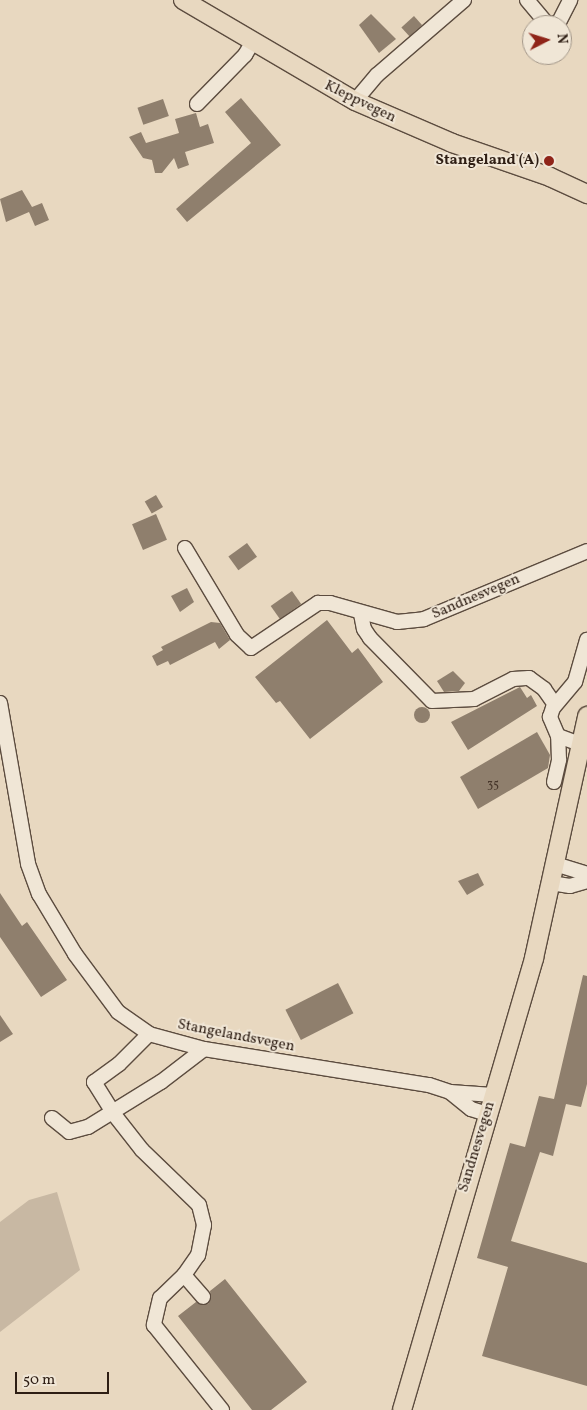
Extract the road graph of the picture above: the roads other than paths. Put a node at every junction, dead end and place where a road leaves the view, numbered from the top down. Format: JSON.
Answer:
{"nodes":[{"id":1,"x":183,"y":0,"type":"edge"},
{"id":2,"x":464,"y":0,"type":"edge"},
{"id":3,"x":527,"y":0,"type":"edge"},
{"id":4,"x":570,"y":0,"type":"edge"},
{"id":5,"x":252,"y":43,"type":"junction"},
{"id":6,"x":355,"y":101,"type":"junction"},
{"id":7,"x":197,"y":104,"type":"dead end"},
{"id":8,"x":550,"y":177,"type":"junction"},
{"id":9,"x":587,"y":184,"type":"edge"},
{"id":10,"x":587,"y":194,"type":"edge"},
{"id":11,"x":185,"y":548,"type":"dead end"},
{"id":12,"x":587,"y":552,"type":"edge"},
{"id":13,"x":361,"y":614,"type":"junction"},
{"id":14,"x":587,"y":640,"type":"edge"},
{"id":15,"x":0,"y":703,"type":"edge"},
{"id":16,"x":555,"y":705,"type":"junction"},
{"id":17,"x":587,"y":716,"type":"edge"},
{"id":18,"x":558,"y":736,"type":"junction"},
{"id":19,"x":580,"y":744,"type":"junction"},
{"id":20,"x":554,"y":782,"type":"dead end"},
{"id":21,"x":555,"y":864,"type":"junction"},
{"id":22,"x":587,"y":874,"type":"edge"},
{"id":23,"x":587,"y":881,"type":"edge"},
{"id":24,"x":550,"y":883,"type":"junction"},
{"id":25,"x":149,"y":1034,"type":"junction"},
{"id":26,"x":204,"y":1049,"type":"junction"},
{"id":27,"x":450,"y":1092,"type":"junction"},
{"id":28,"x":493,"y":1095,"type":"junction"},
{"id":29,"x":113,"y":1114,"type":"junction"},
{"id":30,"x":487,"y":1114,"type":"junction"},
{"id":31,"x":52,"y":1118,"type":"dead end"},
{"id":32,"x":184,"y":1275,"type":"junction"},
{"id":33,"x":203,"y":1297,"type":"dead end"},
{"id":34,"x":402,"y":1409,"type":"edge"},
{"id":35,"x":222,"y":1410,"type":"edge"}],
"edges":[{"from":1,"to":5,"type":"main road","name":"Kleppvegen"},
{"from":2,"to":6,"type":"street"},
{"from":3,"to":4,"type":"street"},
{"from":5,"to":6,"type":"main road","name":"Kleppvegen"},
{"from":5,"to":7,"type":"street"},
{"from":6,"to":8,"type":"main road","name":"Kleppvegen"},
{"from":8,"to":9,"type":"main road","name":"Kleppvegen"},
{"from":8,"to":10,"type":"main road","name":"Kleppvegen"},
{"from":11,"to":13,"type":"street","name":"Sandnesvegen"},
{"from":12,"to":13,"type":"street","name":"Sandnesvegen"},
{"from":13,"to":16,"type":"street"},
{"from":14,"to":16,"type":"street"},
{"from":15,"to":25,"type":"street","name":"Stangelandsvegen"},
{"from":16,"to":18,"type":"street"},
{"from":17,"to":19,"type":"main road","name":"Sandnesvegen"},
{"from":18,"to":19,"type":"street"},
{"from":18,"to":20,"type":"street"},
{"from":19,"to":21,"type":"main road","name":"Sandnesvegen"},
{"from":21,"to":22,"type":"street"},
{"from":21,"to":24,"type":"main road","name":"Sandnesvegen"},
{"from":23,"to":24,"type":"street"},
{"from":24,"to":28,"type":"main road","name":"Sandnesvegen"},
{"from":25,"to":26,"type":"street","name":"Stangelandsvegen"},
{"from":25,"to":29,"type":"street"},
{"from":26,"to":27,"type":"street","name":"Stangelandsvegen"},
{"from":26,"to":29,"type":"street"},
{"from":27,"to":28,"type":"street","name":"Stangelandsvegen"},
{"from":27,"to":30,"type":"street","name":"Stangelandsvegen"},
{"from":28,"to":30,"type":"main road","name":"Sandnesvegen"},
{"from":29,"to":31,"type":"street"},
{"from":29,"to":32,"type":"street"},
{"from":30,"to":34,"type":"main road","name":"Sandnesvegen"},
{"from":32,"to":33,"type":"street"},
{"from":32,"to":35,"type":"street"}]}
